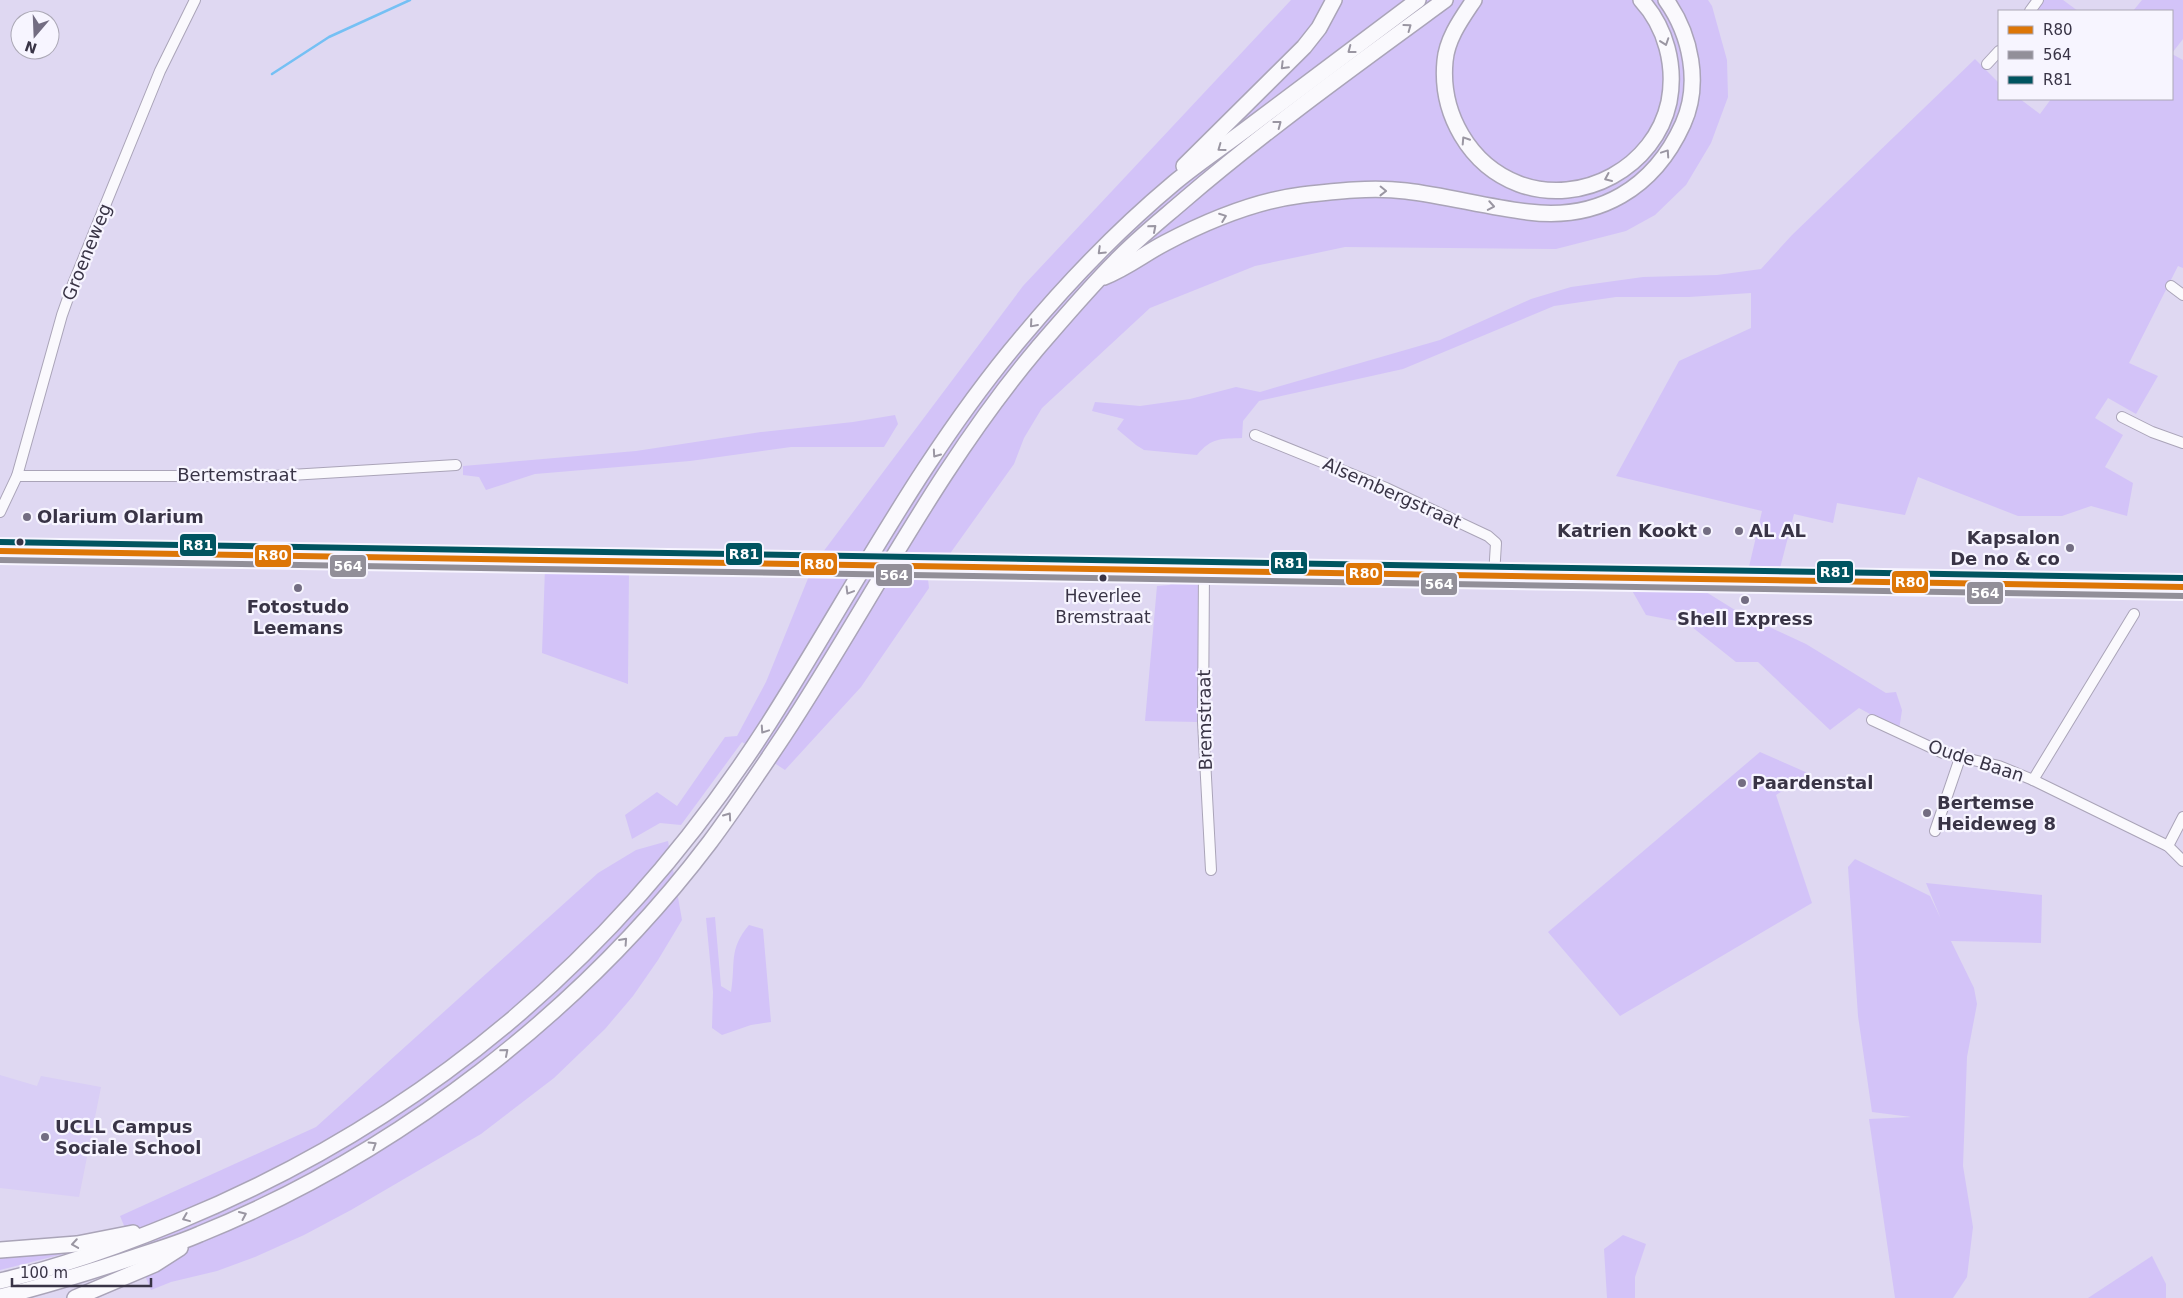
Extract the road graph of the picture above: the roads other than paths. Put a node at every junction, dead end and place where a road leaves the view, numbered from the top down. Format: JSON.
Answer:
{"nodes":[{"id":1,"x":195,"y":0,"type":"edge"},
{"id":2,"x":1334,"y":0,"type":"edge"},
{"id":3,"x":1418,"y":0,"type":"edge"},
{"id":4,"x":1445,"y":0,"type":"edge"},
{"id":5,"x":1474,"y":0,"type":"edge"},
{"id":6,"x":1641,"y":0,"type":"edge"},
{"id":7,"x":1666,"y":0,"type":"edge"},
{"id":8,"x":1998,"y":52,"type":"edge"},
{"id":9,"x":1987,"y":64,"type":"dead end"},
{"id":10,"x":1175,"y":182,"type":"junction"},
{"id":11,"x":1100,"y":278,"type":"junction"},
{"id":12,"x":2172,"y":286,"type":"dead end"},
{"id":13,"x":2183,"y":296,"type":"edge"},
{"id":14,"x":2122,"y":417,"type":"dead end"},
{"id":15,"x":1255,"y":436,"type":"dead end"},
{"id":16,"x":2183,"y":443,"type":"edge"},
{"id":17,"x":456,"y":465,"type":"dead end"},
{"id":18,"x":17,"y":476,"type":"junction"},
{"id":19,"x":0,"y":512,"type":"edge"},
{"id":20,"x":0,"y":551,"type":"edge"},
{"id":21,"x":1204,"y":570,"type":"junction"},
{"id":22,"x":1494,"y":576,"type":"junction"},
{"id":23,"x":2183,"y":587,"type":"edge"},
{"id":24,"x":2134,"y":614,"type":"dead end"},
{"id":25,"x":1872,"y":720,"type":"dead end"},
{"id":26,"x":1960,"y":758,"type":"junction"},
{"id":27,"x":2034,"y":780,"type":"junction"},
{"id":28,"x":2183,"y":817,"type":"edge"},
{"id":29,"x":1935,"y":830,"type":"dead end"},
{"id":30,"x":2168,"y":846,"type":"junction"},
{"id":31,"x":2183,"y":861,"type":"edge"},
{"id":32,"x":1211,"y":870,"type":"dead end"},
{"id":33,"x":154,"y":1231,"type":"junction"},
{"id":34,"x":198,"y":1235,"type":"junction"},
{"id":35,"x":0,"y":1250,"type":"edge"},
{"id":36,"x":0,"y":1281,"type":"edge"},
{"id":37,"x":0,"y":1297,"type":"edge"},
{"id":38,"x":76,"y":1298,"type":"edge"}],
"edges":[{"from":1,"to":18,"type":"street","name":"Groeneweg"},
{"from":2,"to":10,"type":"highway","one_way":true},
{"from":3,"to":10,"type":"highway","one_way":true},
{"from":11,"to":4,"type":"highway","one_way":true},
{"from":6,"to":5,"type":"highway","one_way":true},
{"from":11,"to":7,"type":"highway","one_way":true},
{"from":8,"to":9,"type":"street"},
{"from":10,"to":33,"type":"highway","one_way":true},
{"from":34,"to":11,"type":"highway","one_way":true},
{"from":12,"to":13,"type":"street"},
{"from":14,"to":16,"type":"street"},
{"from":15,"to":22,"type":"street","name":"Alsembergstraat"},
{"from":17,"to":18,"type":"street","name":"Bertemstraat"},
{"from":18,"to":19,"type":"street","name":"Groeneweg"},
{"from":20,"to":21,"type":"main road","bridge":true},
{"from":21,"to":22,"type":"main road"},
{"from":21,"to":32,"type":"street","name":"Bremstraat"},
{"from":22,"to":23,"type":"main road"},
{"from":24,"to":27,"type":"street"},
{"from":25,"to":26,"type":"street","name":"Oude Baan"},
{"from":26,"to":27,"type":"street","name":"Oude Baan"},
{"from":26,"to":29,"type":"street"},
{"from":27,"to":30,"type":"street","name":"Oude Baan"},
{"from":28,"to":30,"type":"street"},
{"from":30,"to":31,"type":"street","name":"Oude Baan"},
{"from":33,"to":35,"type":"highway","one_way":true},
{"from":33,"to":36,"type":"highway"},
{"from":34,"to":37,"type":"highway"},
{"from":34,"to":38,"type":"highway"}]}
